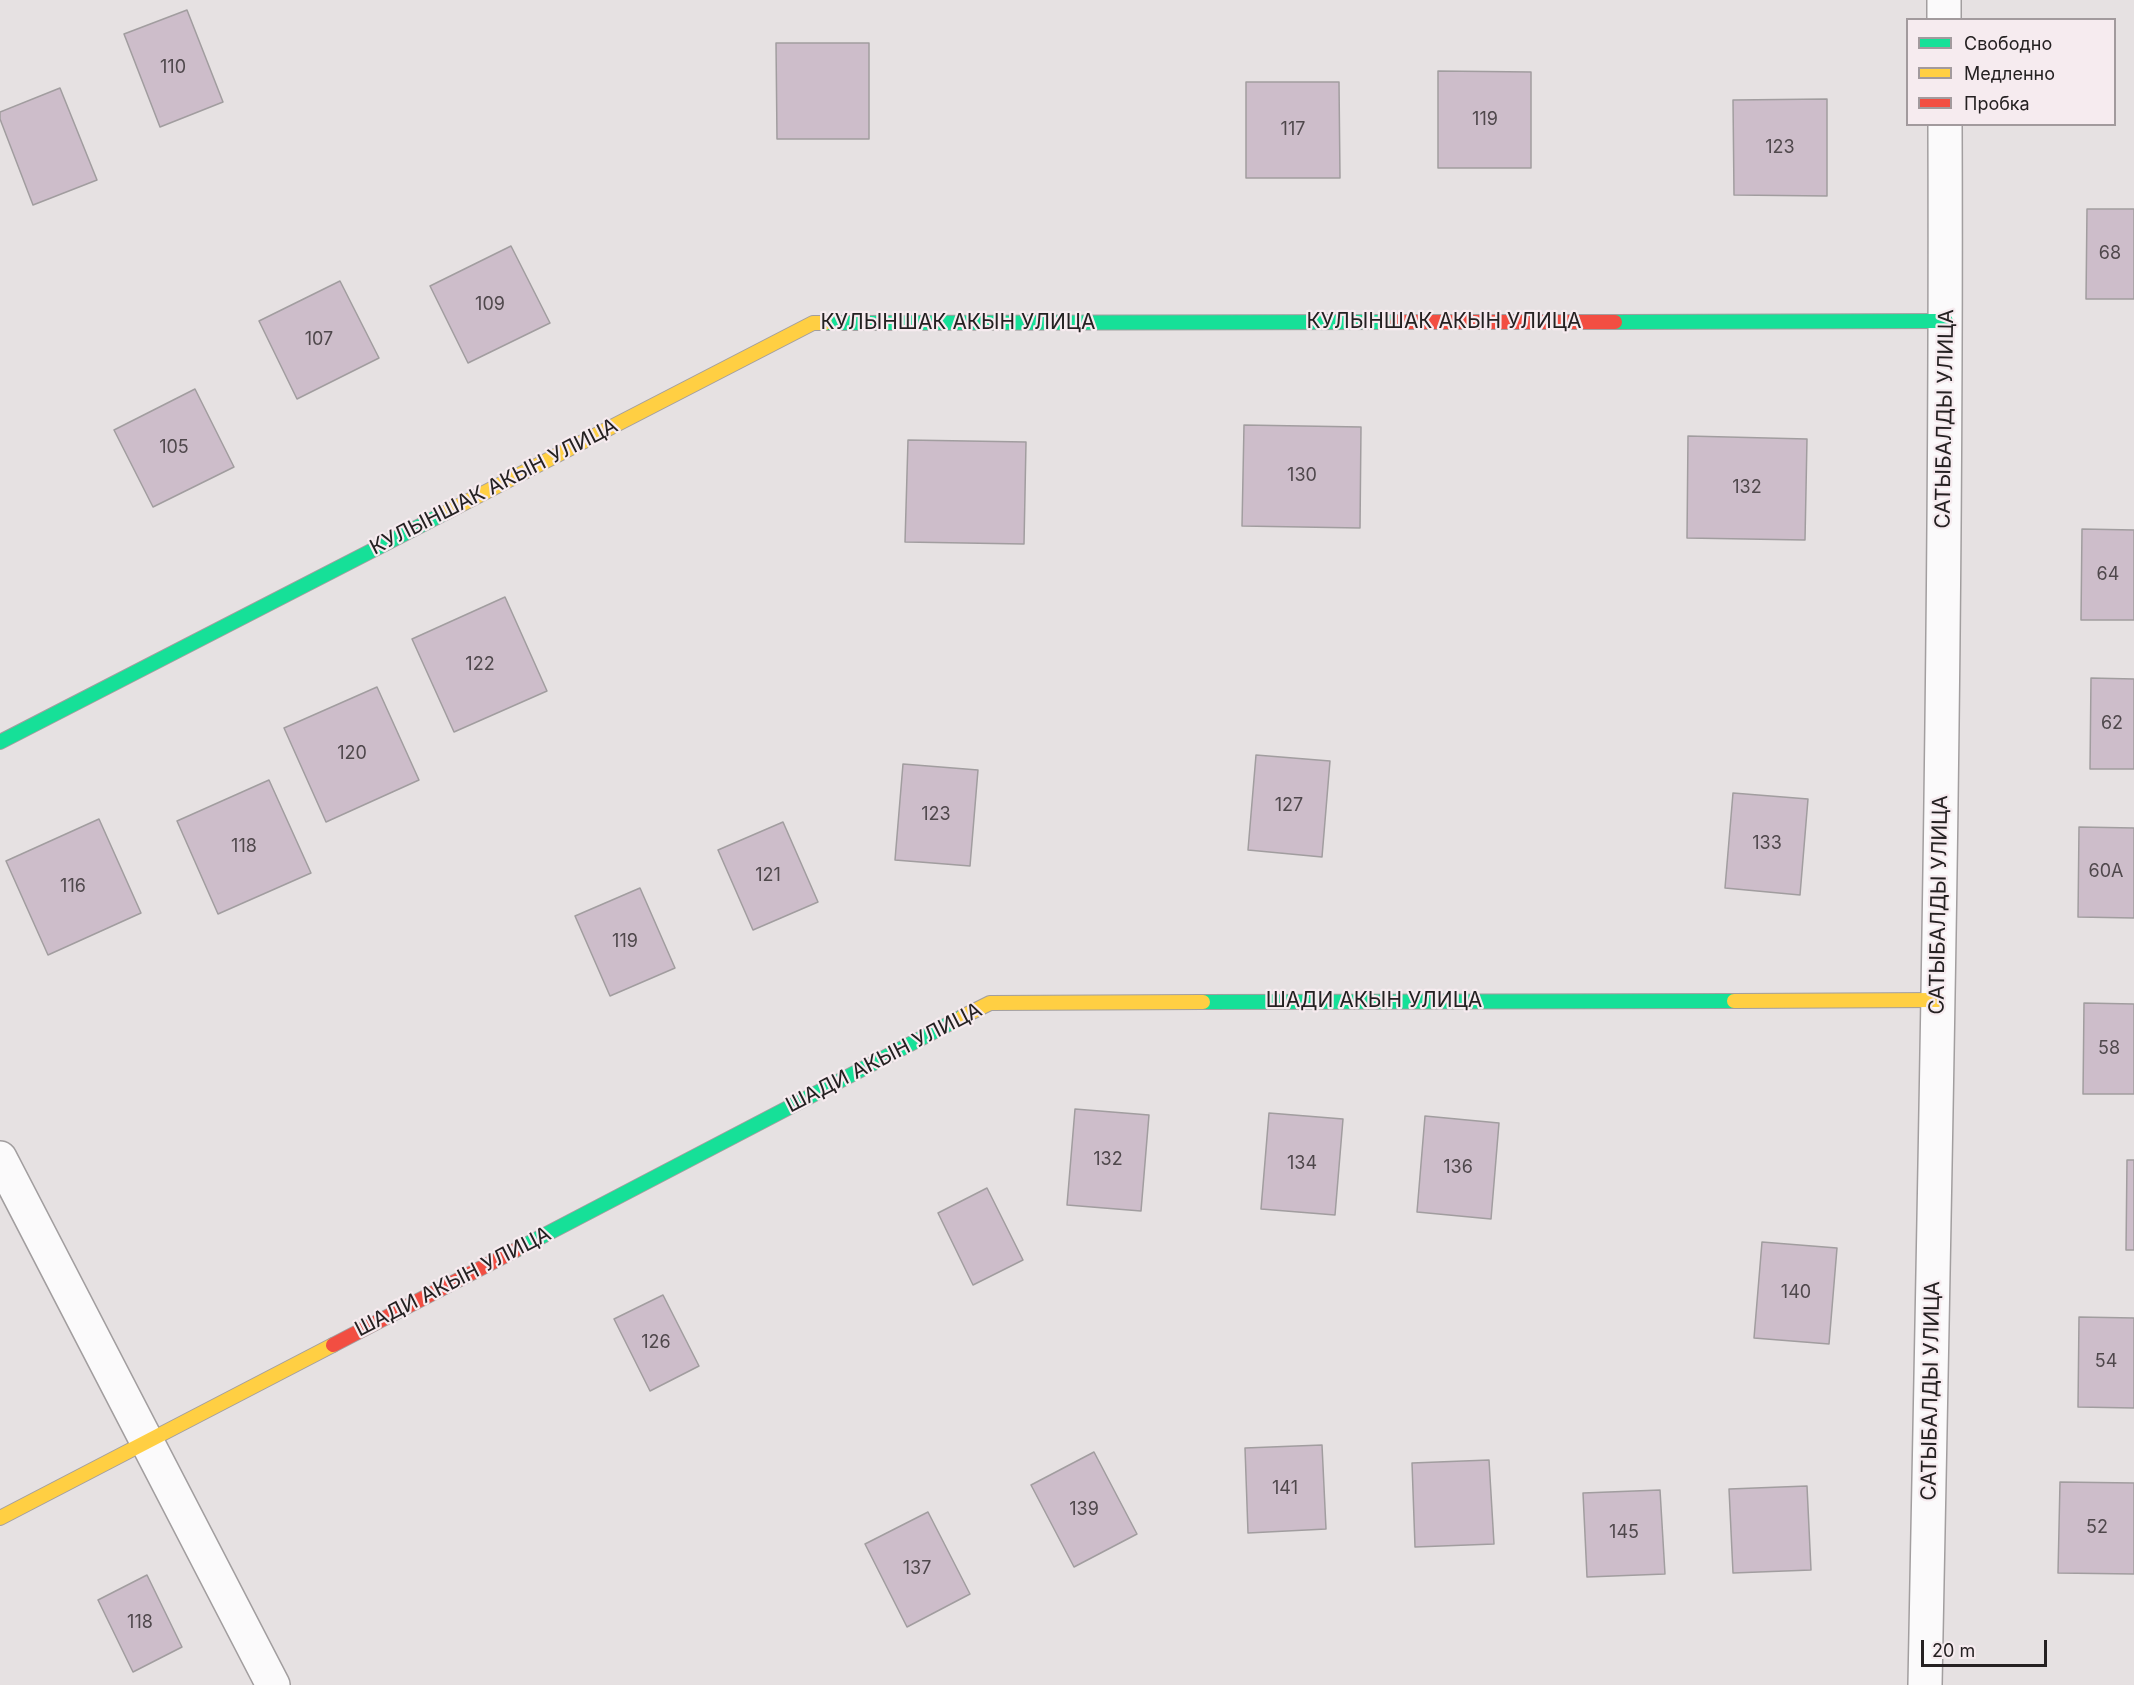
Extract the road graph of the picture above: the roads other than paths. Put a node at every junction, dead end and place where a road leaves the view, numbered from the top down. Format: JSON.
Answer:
{"nodes":[{"id":1,"x":1944,"y":0,"type":"edge"},
{"id":2,"x":1944,"y":18,"type":"edge"},
{"id":3,"x":1945,"y":126,"type":"edge"},
{"id":4,"x":1946,"y":321,"type":"junction"},
{"id":5,"x":0,"y":742,"type":"edge"},
{"id":6,"x":1938,"y":1000,"type":"junction"},
{"id":7,"x":0,"y":1158,"type":"edge"},
{"id":8,"x":147,"y":1441,"type":"junction"},
{"id":9,"x":0,"y":1518,"type":"edge"},
{"id":10,"x":273,"y":1685,"type":"edge"},
{"id":11,"x":1925,"y":1685,"type":"edge"}],
"edges":[{"from":1,"to":2,"type":"street"},
{"from":3,"to":4,"type":"street","name":"САТЫБАЛДЫ УЛИЦА"},
{"from":4,"to":5,"type":"street","name":"КУЛЫНШАК АКЫН УЛИЦА"},
{"from":4,"to":6,"type":"street","name":"САТЫБАЛДЫ УЛИЦА"},
{"from":6,"to":8,"type":"street","name":"ШАДИ АКЫН УЛИЦА"},
{"from":6,"to":11,"type":"street","name":"САТЫБАЛДЫ УЛИЦА"},
{"from":7,"to":8,"type":"street"},
{"from":8,"to":9,"type":"street","name":"ШАДИ АКЫН УЛИЦА"},
{"from":8,"to":10,"type":"street"}]}
